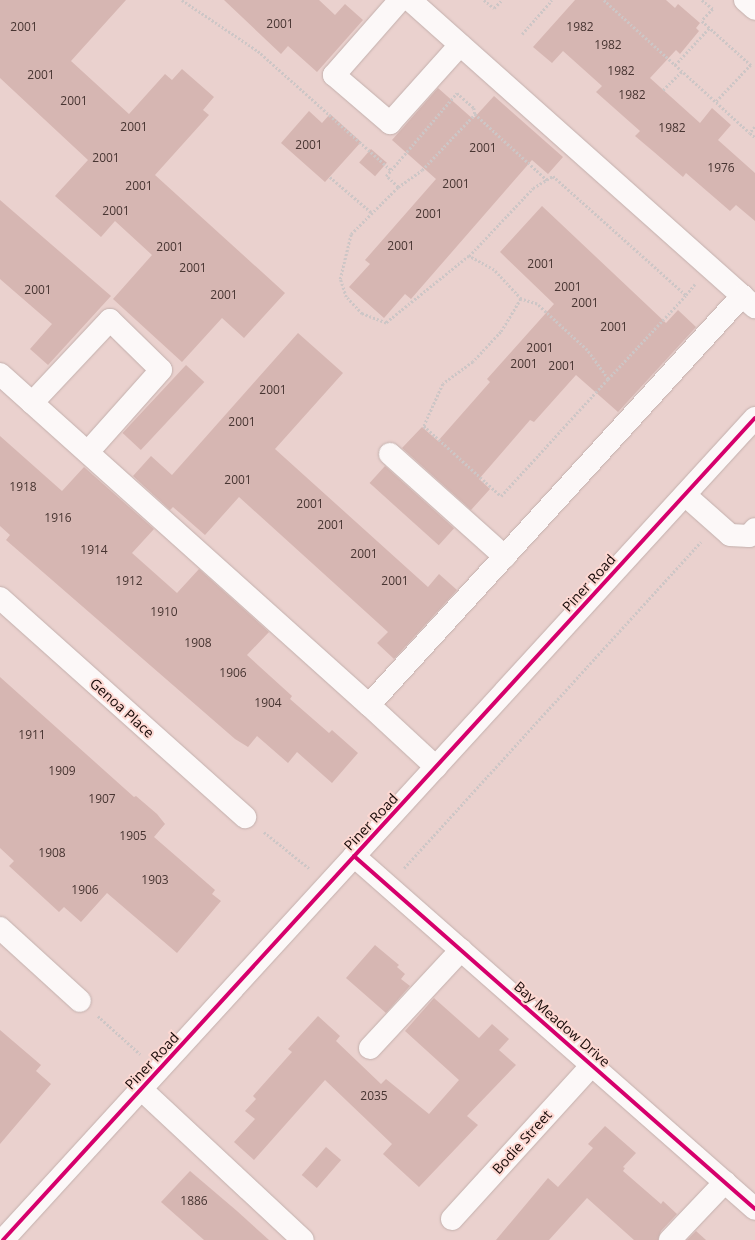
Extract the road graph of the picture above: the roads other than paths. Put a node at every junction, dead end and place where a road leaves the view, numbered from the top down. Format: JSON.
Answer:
{"nodes":[{"id":1,"x":400,"y":0,"type":"edge"},
{"id":2,"x":410,"y":0,"type":"edge"},
{"id":3,"x":745,"y":0,"type":"edge"},
{"id":4,"x":755,"y":9,"type":"edge"},
{"id":5,"x":460,"y":45,"type":"junction"},
{"id":6,"x":749,"y":302,"type":"edge"},
{"id":7,"x":0,"y":374,"type":"edge"},
{"id":8,"x":32,"y":403,"type":"junction"},
{"id":9,"x":755,"y":418,"type":"edge"},
{"id":10,"x":88,"y":452,"type":"junction"},
{"id":11,"x":390,"y":454,"type":"dead end"},
{"id":12,"x":685,"y":495,"type":"junction"},
{"id":13,"x":755,"y":529,"type":"edge"},
{"id":14,"x":505,"y":557,"type":"junction"},
{"id":15,"x":0,"y":598,"type":"edge"},
{"id":16,"x":369,"y":705,"type":"junction"},
{"id":17,"x":436,"y":767,"type":"junction"},
{"id":18,"x":245,"y":817,"type":"road end"},
{"id":19,"x":354,"y":856,"type":"junction"},
{"id":20,"x":0,"y":928,"type":"edge"},
{"id":21,"x":461,"y":950,"type":"junction"},
{"id":22,"x":80,"y":1001,"type":"road end"},
{"id":23,"x":370,"y":1048,"type":"dead end"},
{"id":24,"x":592,"y":1065,"type":"junction"},
{"id":25,"x":141,"y":1089,"type":"junction"},
{"id":26,"x":724,"y":1182,"type":"junction"},
{"id":27,"x":755,"y":1209,"type":"edge"},
{"id":28,"x":452,"y":1219,"type":"dead end"},
{"id":29,"x":3,"y":1240,"type":"edge"},
{"id":30,"x":303,"y":1240,"type":"edge"},
{"id":31,"x":670,"y":1240,"type":"edge"}],
"edges":[{"from":1,"to":5,"type":"street"},
{"from":2,"to":5,"type":"street"},
{"from":3,"to":4,"type":"street"},
{"from":5,"to":6,"type":"street"},
{"from":6,"to":14,"type":"street"},
{"from":7,"to":8,"type":"street"},
{"from":8,"to":10,"type":"street"},
{"from":8,"to":10,"type":"street"},
{"from":9,"to":12,"type":"street","name":"Piner Road"},
{"from":10,"to":16,"type":"street"},
{"from":11,"to":14,"type":"street"},
{"from":12,"to":13,"type":"street"},
{"from":12,"to":17,"type":"street","name":"Piner Road"},
{"from":14,"to":16,"type":"street"},
{"from":15,"to":18,"type":"street","name":"Genoa Place"},
{"from":16,"to":17,"type":"street"},
{"from":17,"to":19,"type":"street","name":"Piner Road"},
{"from":19,"to":21,"type":"street","name":"Bay Meadow Drive"},
{"from":19,"to":25,"type":"street","name":"Piner Road"},
{"from":20,"to":22,"type":"street"},
{"from":21,"to":23,"type":"street"},
{"from":21,"to":24,"type":"street","name":"Bay Meadow Drive"},
{"from":24,"to":26,"type":"street","name":"Bay Meadow Drive"},
{"from":24,"to":28,"type":"street","name":"Bodie Street"},
{"from":25,"to":29,"type":"street","name":"Piner Road"},
{"from":25,"to":30,"type":"street"},
{"from":26,"to":27,"type":"street","name":"Bay Meadow Drive"},
{"from":26,"to":31,"type":"street"}]}
